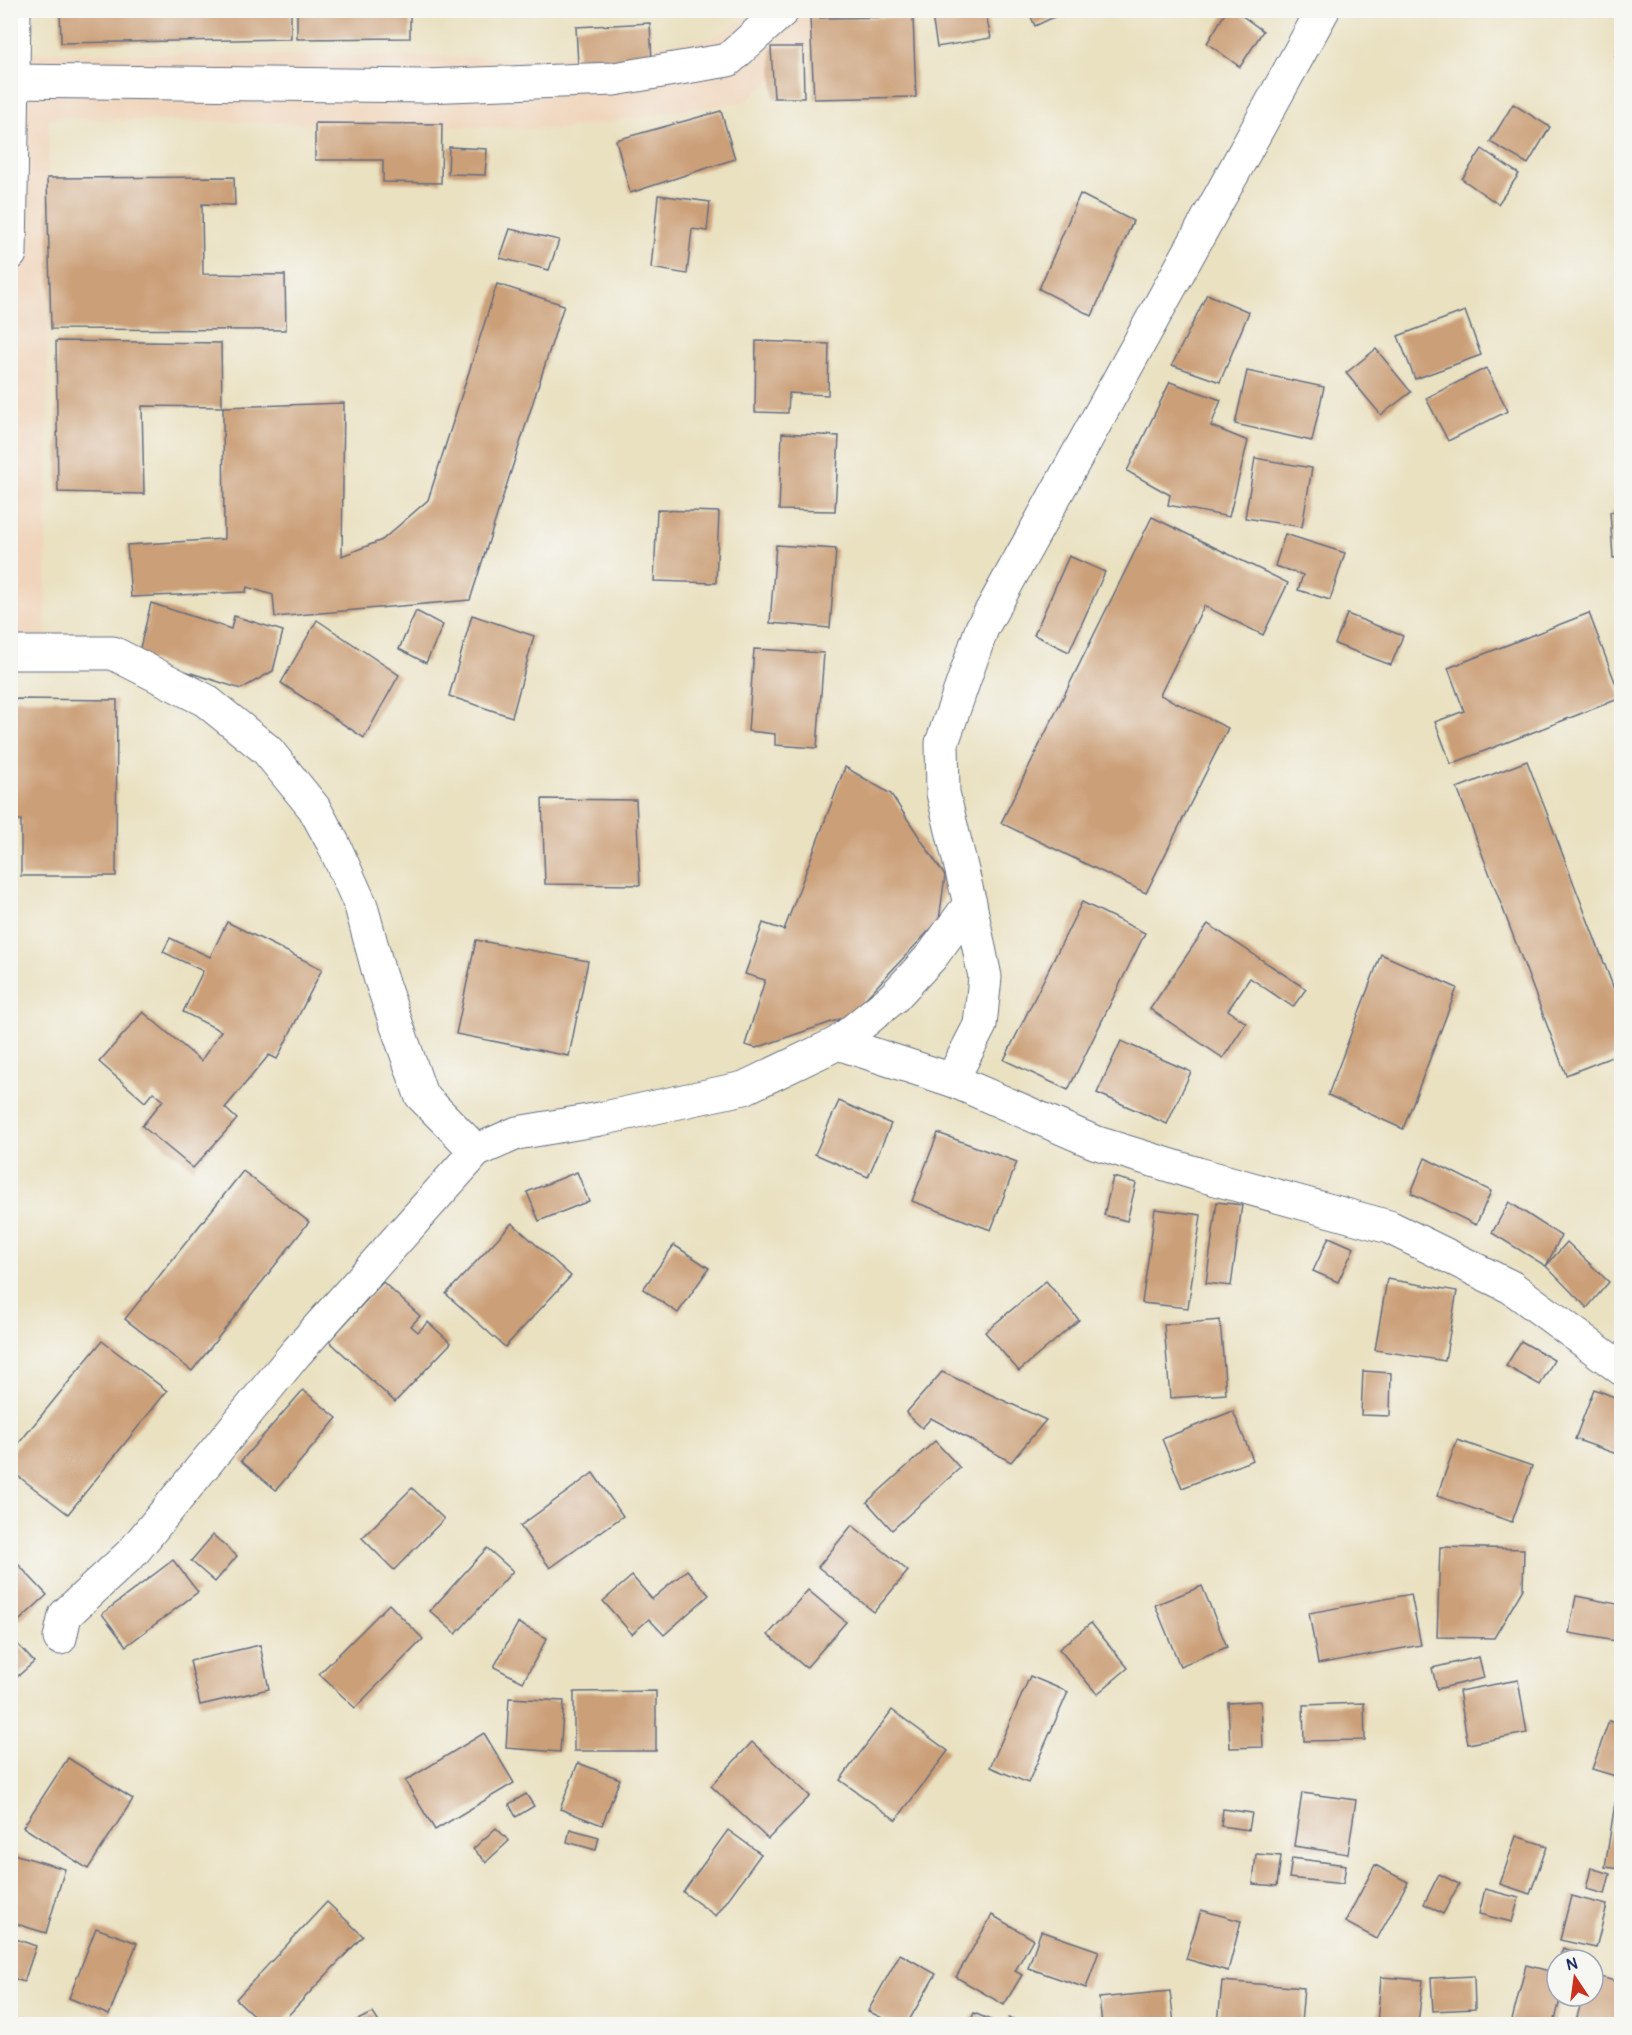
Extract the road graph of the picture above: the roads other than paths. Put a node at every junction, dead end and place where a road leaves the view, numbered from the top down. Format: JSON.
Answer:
{"nodes":[{"id":1,"x":14,"y":10,"type":"edge"},
{"id":2,"x":783,"y":10,"type":"edge"},
{"id":3,"x":1323,"y":10,"type":"edge"},
{"id":4,"x":12,"y":81,"type":"edge"},
{"id":5,"x":10,"y":254,"type":"edge"},
{"id":6,"x":10,"y":654,"type":"edge"},
{"id":7,"x":970,"y":904,"type":"junction"},
{"id":8,"x":838,"y":1043,"type":"junction"},
{"id":9,"x":952,"y":1080,"type":"junction"},
{"id":10,"x":476,"y":1151,"type":"junction"},
{"id":11,"x":1622,"y":1369,"type":"edge"},
{"id":12,"x":60,"y":1638,"type":"dead end"}],
"edges":[{"from":1,"to":4,"type":"street"},
{"from":2,"to":4,"type":"street"},
{"from":3,"to":7,"type":"street"},
{"from":4,"to":5,"type":"street"},
{"from":6,"to":10,"type":"street"},
{"from":7,"to":8,"type":"street"},
{"from":7,"to":9,"type":"street"},
{"from":8,"to":9,"type":"street"},
{"from":8,"to":10,"type":"street"},
{"from":9,"to":11,"type":"street"},
{"from":10,"to":12,"type":"street"}]}
